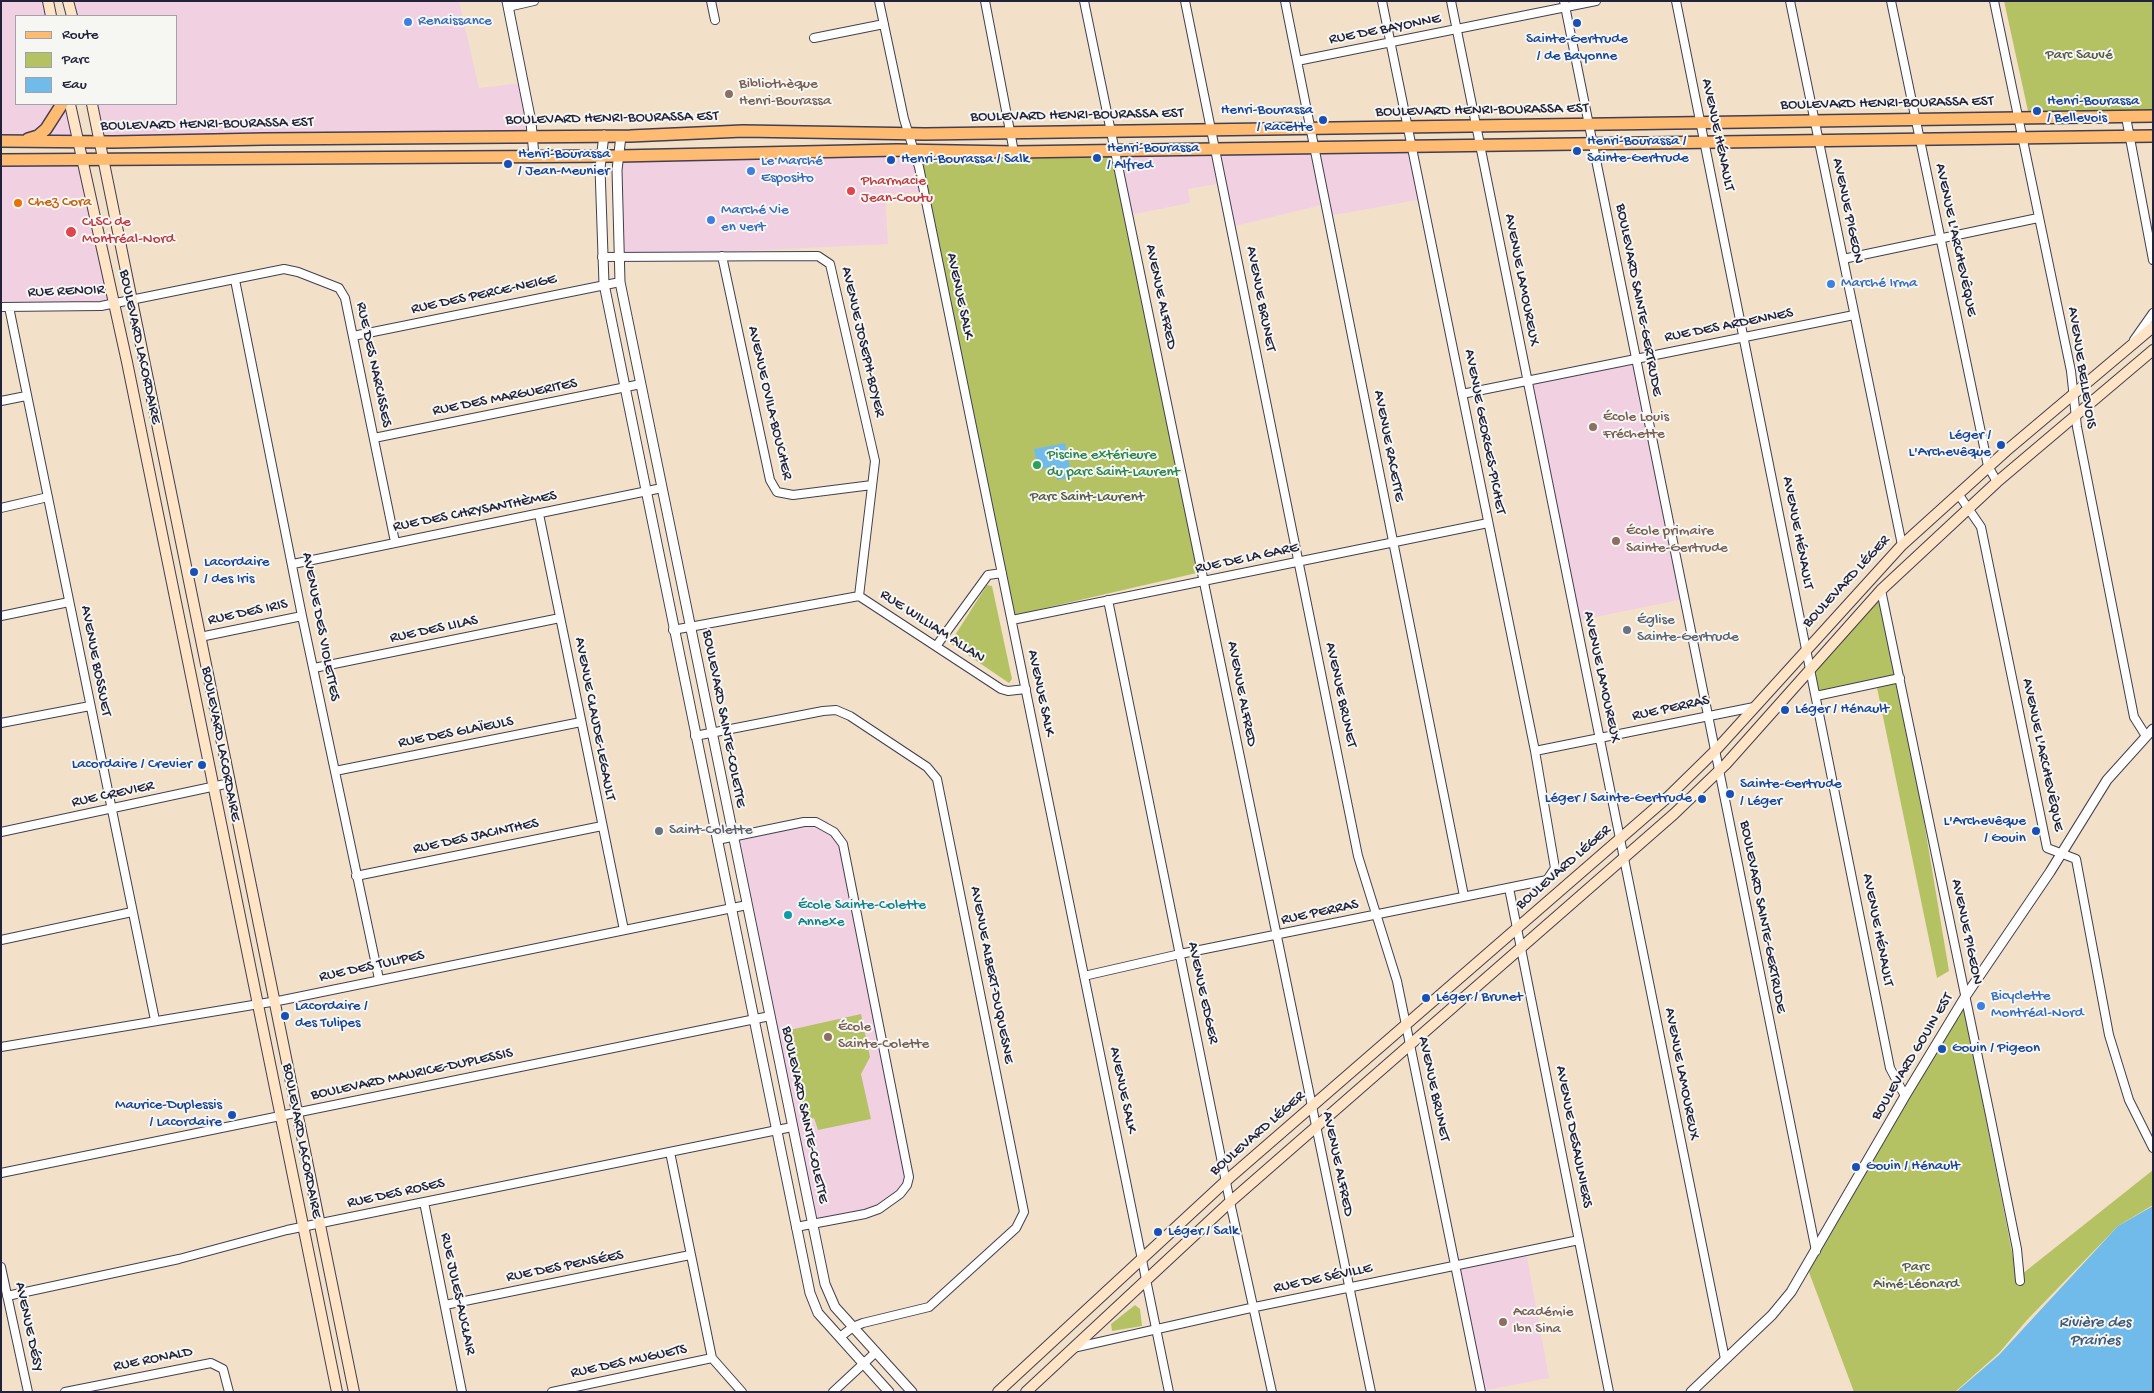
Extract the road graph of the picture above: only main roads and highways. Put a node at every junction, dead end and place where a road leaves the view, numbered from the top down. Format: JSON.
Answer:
{"nodes":[{"id":1,"x":48,"y":1,"type":"edge"},
{"id":2,"x":68,"y":1,"type":"edge"},
{"id":3,"x":51,"y":15,"type":"edge"},
{"id":4,"x":72,"y":15,"type":"edge"},
{"id":5,"x":61,"y":105,"type":"edge"},
{"id":6,"x":70,"y":105,"type":"edge"},
{"id":7,"x":92,"y":105,"type":"edge"},
{"id":8,"x":2153,"y":116,"type":"edge"},
{"id":9,"x":2153,"y":136,"type":"edge"},
{"id":10,"x":6,"y":141,"type":"edge"},
{"id":11,"x":78,"y":142,"type":"junction"},
{"id":12,"x":98,"y":142,"type":"junction"},
{"id":13,"x":1,"y":160,"type":"edge"},
{"id":14,"x":81,"y":160,"type":"junction"},
{"id":15,"x":102,"y":160,"type":"junction"},
{"id":16,"x":2153,"y":327,"type":"edge"},
{"id":17,"x":2153,"y":350,"type":"edge"},
{"id":18,"x":337,"y":1392,"type":"edge"},
{"id":19,"x":354,"y":1392,"type":"edge"},
{"id":20,"x":998,"y":1392,"type":"edge"},
{"id":21,"x":1026,"y":1392,"type":"edge"}],
"edges":[{"from":1,"to":3,"type":"main road"},
{"from":2,"to":4,"type":"main road"},
{"from":5,"to":10,"type":"main road"},
{"from":6,"to":11,"type":"main road","name":"BOULEVARD LACORDAIRE"},
{"from":7,"to":12,"type":"main road","name":"BOULEVARD LACORDAIRE"},
{"from":8,"to":12,"type":"main road","name":"BOULEVARD HENRI-BOURASSA EST"},
{"from":9,"to":15,"type":"main road"},
{"from":10,"to":11,"type":"main road","name":"BOULEVARD HENRI-BOURASSA EST"},
{"from":11,"to":12,"type":"main road","name":"BOULEVARD HENRI-BOURASSA EST"},
{"from":11,"to":14,"type":"main road","name":"BOULEVARD LACORDAIRE"},
{"from":12,"to":15,"type":"main road","name":"BOULEVARD LACORDAIRE"},
{"from":13,"to":14,"type":"main road"},
{"from":14,"to":15,"type":"main road"},
{"from":14,"to":18,"type":"main road","name":"BOULEVARD LACORDAIRE"},
{"from":15,"to":19,"type":"main road","name":"BOULEVARD LACORDAIRE"},
{"from":16,"to":20,"type":"main road","name":"BOULEVARD LÉGER"},
{"from":17,"to":21,"type":"main road","name":"BOULEVARD LÉGER"}]}
